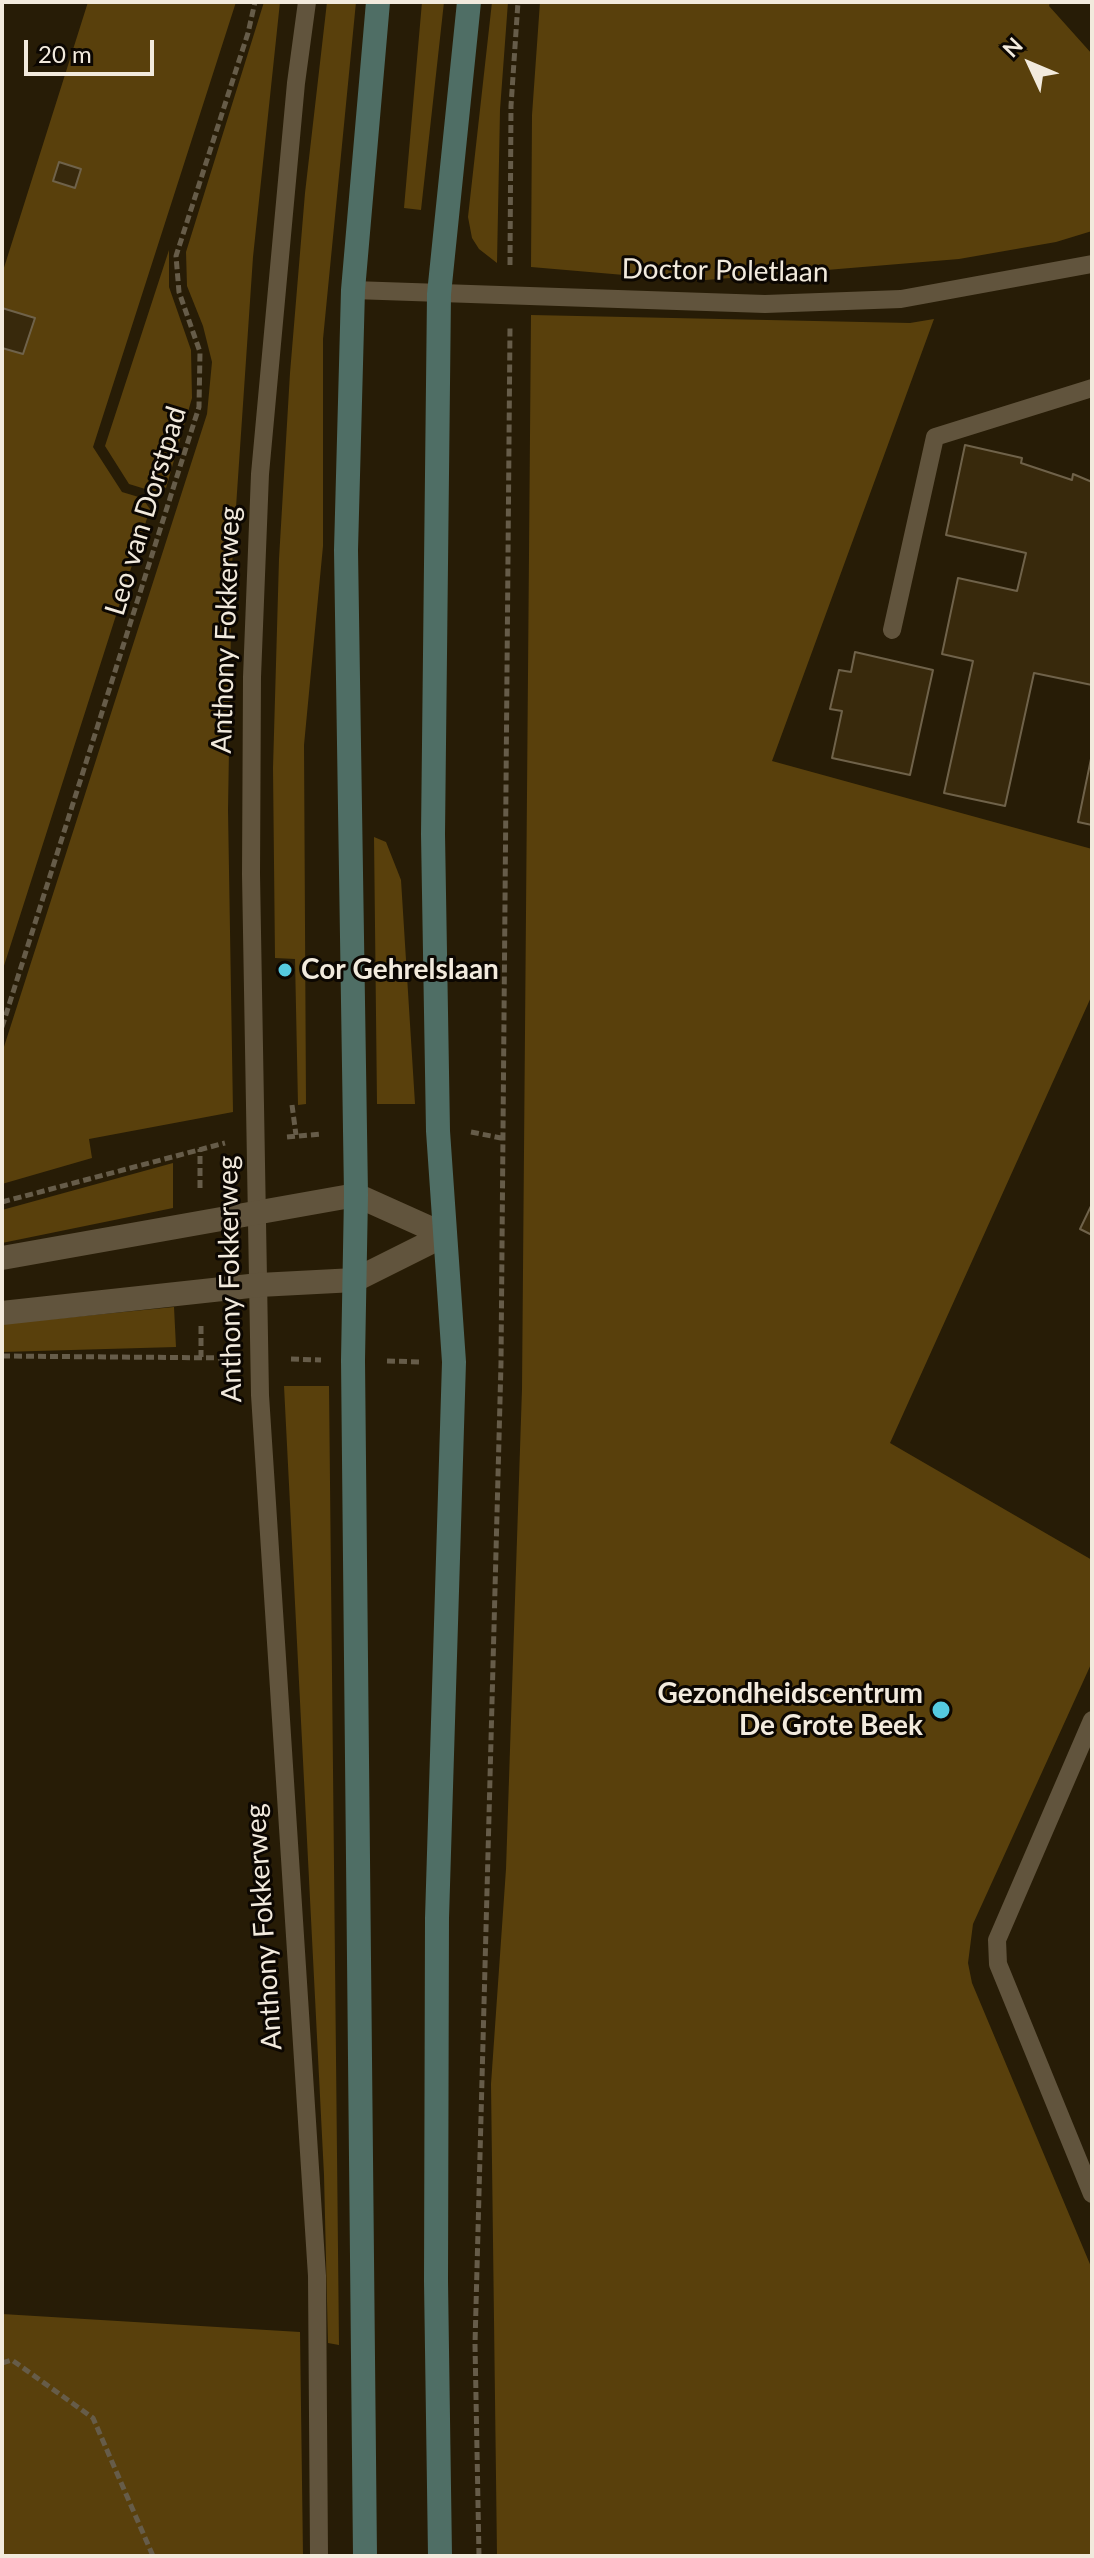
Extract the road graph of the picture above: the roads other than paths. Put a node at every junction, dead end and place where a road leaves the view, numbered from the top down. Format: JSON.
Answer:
{"nodes":[{"id":1,"x":307,"y":2,"type":"edge"},
{"id":2,"x":378,"y":2,"type":"edge"},
{"id":3,"x":469,"y":2,"type":"edge"},
{"id":4,"x":1092,"y":266,"type":"edge"},
{"id":5,"x":353,"y":290,"type":"junction"},
{"id":6,"x":439,"y":294,"type":"junction"},
{"id":7,"x":1092,"y":388,"type":"edge"},
{"id":8,"x":892,"y":630,"type":"dead end"},
{"id":9,"x":356,"y":1195,"type":"junction"},
{"id":10,"x":258,"y":1210,"type":"junction"},
{"id":11,"x":445,"y":1235,"type":"junction"},
{"id":12,"x":2,"y":1258,"type":"edge"},
{"id":13,"x":355,"y":1280,"type":"junction"},
{"id":14,"x":259,"y":1285,"type":"junction"},
{"id":15,"x":2,"y":1313,"type":"edge"},
{"id":16,"x":1092,"y":1720,"type":"edge"},
{"id":17,"x":1092,"y":2194,"type":"edge"},
{"id":18,"x":319,"y":2556,"type":"edge"},
{"id":19,"x":365,"y":2556,"type":"edge"},
{"id":20,"x":440,"y":2556,"type":"edge"}],
"edges":[{"from":1,"to":10,"type":"lane","name":"Anthony Fokkerweg"},
{"from":2,"to":5,"type":"main road"},
{"from":3,"to":6,"type":"main road"},
{"from":4,"to":6,"type":"lane","name":"Doctor Poletlaan"},
{"from":5,"to":6,"type":"lane","name":"Doctor Poletlaan"},
{"from":5,"to":9,"type":"main road"},
{"from":6,"to":11,"type":"main road"},
{"from":7,"to":8,"type":"lane"},
{"from":9,"to":10,"type":"street"},
{"from":9,"to":11,"type":"street"},
{"from":9,"to":13,"type":"main road"},
{"from":10,"to":12,"type":"street"},
{"from":10,"to":14,"type":"lane","name":"Anthony Fokkerweg"},
{"from":11,"to":13,"type":"street"},
{"from":11,"to":20,"type":"main road"},
{"from":13,"to":14,"type":"street"},
{"from":13,"to":19,"type":"main road"},
{"from":14,"to":15,"type":"street"},
{"from":14,"to":18,"type":"lane","name":"Anthony Fokkerweg"},
{"from":16,"to":17,"type":"lane"}]}
